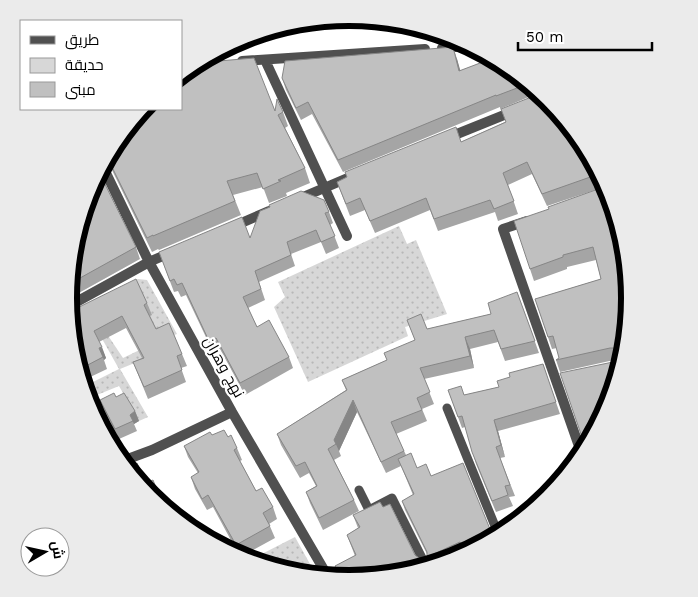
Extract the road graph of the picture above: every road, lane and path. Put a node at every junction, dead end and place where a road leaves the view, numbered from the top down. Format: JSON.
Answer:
{"nodes":[{"id":1,"x":453,"y":47,"type":"edge"},
{"id":2,"x":265,"y":60,"type":"junction"},
{"id":3,"x":230,"y":62,"type":"edge"},
{"id":4,"x":527,"y":106,"type":"edge"},
{"id":5,"x":435,"y":143,"type":"edge"},
{"id":6,"x":361,"y":173,"type":"edge"},
{"id":7,"x":107,"y":175,"type":"edge"},
{"id":8,"x":324,"y":188,"type":"junction"},
{"id":9,"x":540,"y":217,"type":"edge"},
{"id":10,"x":220,"y":232,"type":"edge"},
{"id":11,"x":348,"y":236,"type":"dead end"},
{"id":12,"x":184,"y":247,"type":"edge"},
{"id":13,"x":149,"y":262,"type":"junction"},
{"id":14,"x":77,"y":302,"type":"edge"},
{"id":15,"x":447,"y":408,"type":"dead end"},
{"id":16,"x":232,"y":412,"type":"junction"},
{"id":17,"x":579,"y":445,"type":"edge"},
{"id":18,"x":129,"y":459,"type":"edge"},
{"id":19,"x":359,"y":490,"type":"dead end"},
{"id":20,"x":496,"y":528,"type":"edge"},
{"id":21,"x":423,"y":560,"type":"edge"},
{"id":22,"x":324,"y":569,"type":"edge"}],
"edges":[{"from":1,"to":2,"type":"street"},
{"from":2,"to":3,"type":"street"},
{"from":2,"to":8,"type":"street"},
{"from":4,"to":5,"type":"street"},
{"from":6,"to":8,"type":"street"},
{"from":7,"to":13,"type":"street","name":"نهج وهران"},
{"from":8,"to":10,"type":"street"},
{"from":8,"to":11,"type":"street"},
{"from":9,"to":17,"type":"street"},
{"from":12,"to":13,"type":"street"},
{"from":13,"to":14,"type":"street"},
{"from":13,"to":16,"type":"street","name":"نهج وهران"},
{"from":15,"to":20,"type":"lane"},
{"from":16,"to":18,"type":"street"},
{"from":16,"to":22,"type":"street","name":"نهج وهران"},
{"from":19,"to":21,"type":"lane"}]}
